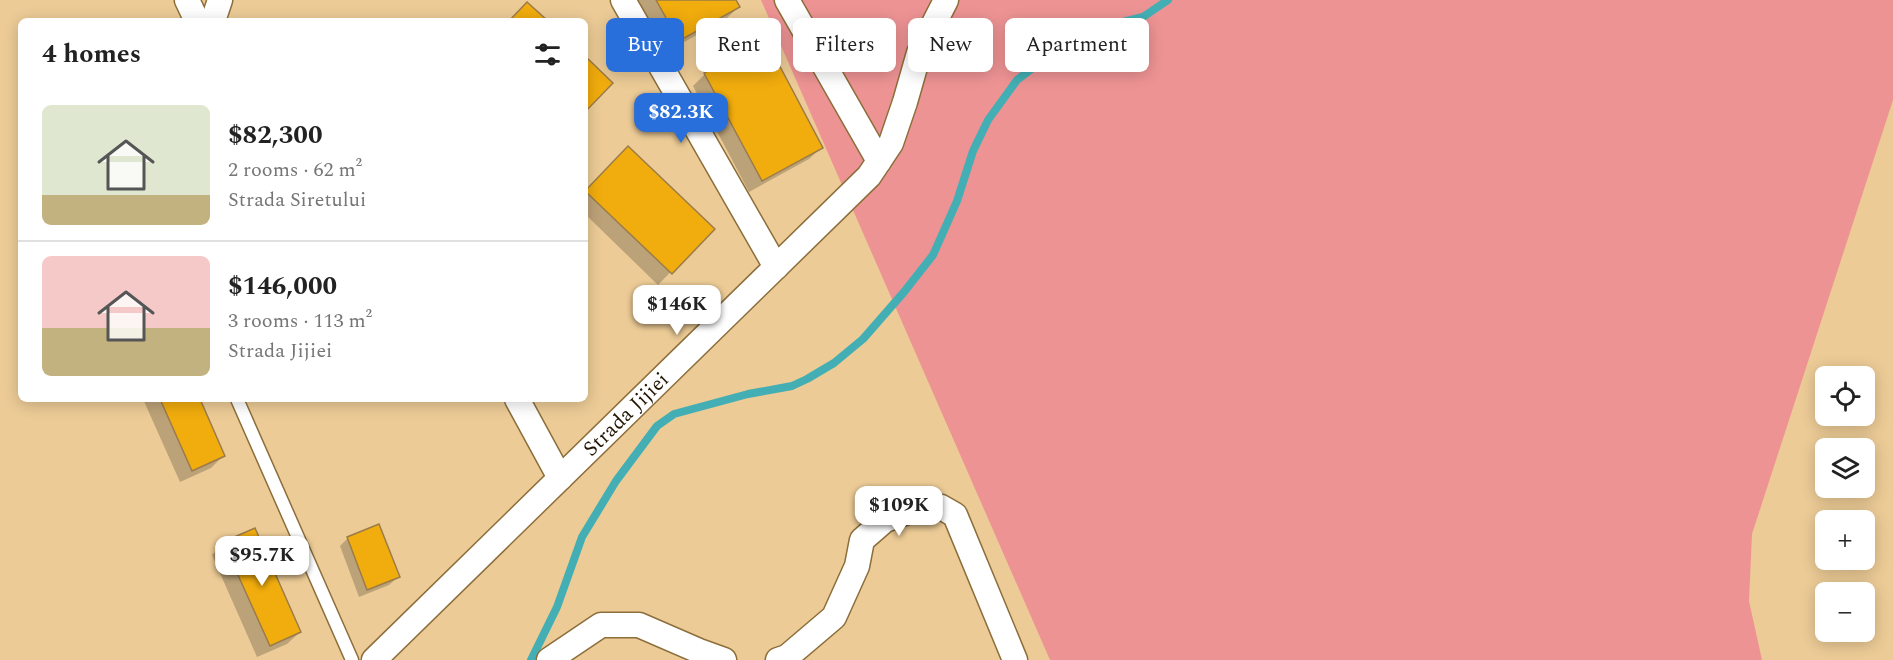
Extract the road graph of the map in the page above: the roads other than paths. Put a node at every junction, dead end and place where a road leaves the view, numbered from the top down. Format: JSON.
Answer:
{"nodes":[{"id":1,"x":187,"y":0,"type":"edge"},
{"id":2,"x":220,"y":0,"type":"edge"},
{"id":3,"x":623,"y":0,"type":"edge"},
{"id":4,"x":787,"y":0,"type":"edge"},
{"id":5,"x":946,"y":0,"type":"edge"},
{"id":6,"x":196,"y":18,"type":"edge"},
{"id":7,"x":214,"y":18,"type":"edge"},
{"id":8,"x":879,"y":161,"type":"junction"},
{"id":9,"x":776,"y":267,"type":"junction"},
{"id":10,"x":238,"y":402,"type":"edge"},
{"id":11,"x":518,"y":402,"type":"edge"},
{"id":12,"x":560,"y":478,"type":"junction"},
{"id":13,"x":352,"y":660,"type":"edge"},
{"id":14,"x":374,"y":660,"type":"edge"},
{"id":15,"x":549,"y":660,"type":"edge"},
{"id":16,"x":724,"y":660,"type":"edge"},
{"id":17,"x":778,"y":660,"type":"edge"},
{"id":18,"x":1015,"y":660,"type":"edge"}],
"edges":[{"from":1,"to":6,"type":"street"},
{"from":2,"to":7,"type":"street"},
{"from":3,"to":9,"type":"street"},
{"from":4,"to":8,"type":"street"},
{"from":5,"to":8,"type":"street","name":"Strada Jijiei"},
{"from":8,"to":9,"type":"street","name":"Strada Jijiei"},
{"from":9,"to":12,"type":"street","name":"Strada Jijiei"},
{"from":10,"to":13,"type":"lane"},
{"from":11,"to":12,"type":"street"},
{"from":12,"to":14,"type":"street","name":"Strada Jijiei"},
{"from":15,"to":16,"type":"street"},
{"from":17,"to":18,"type":"street"}]}
